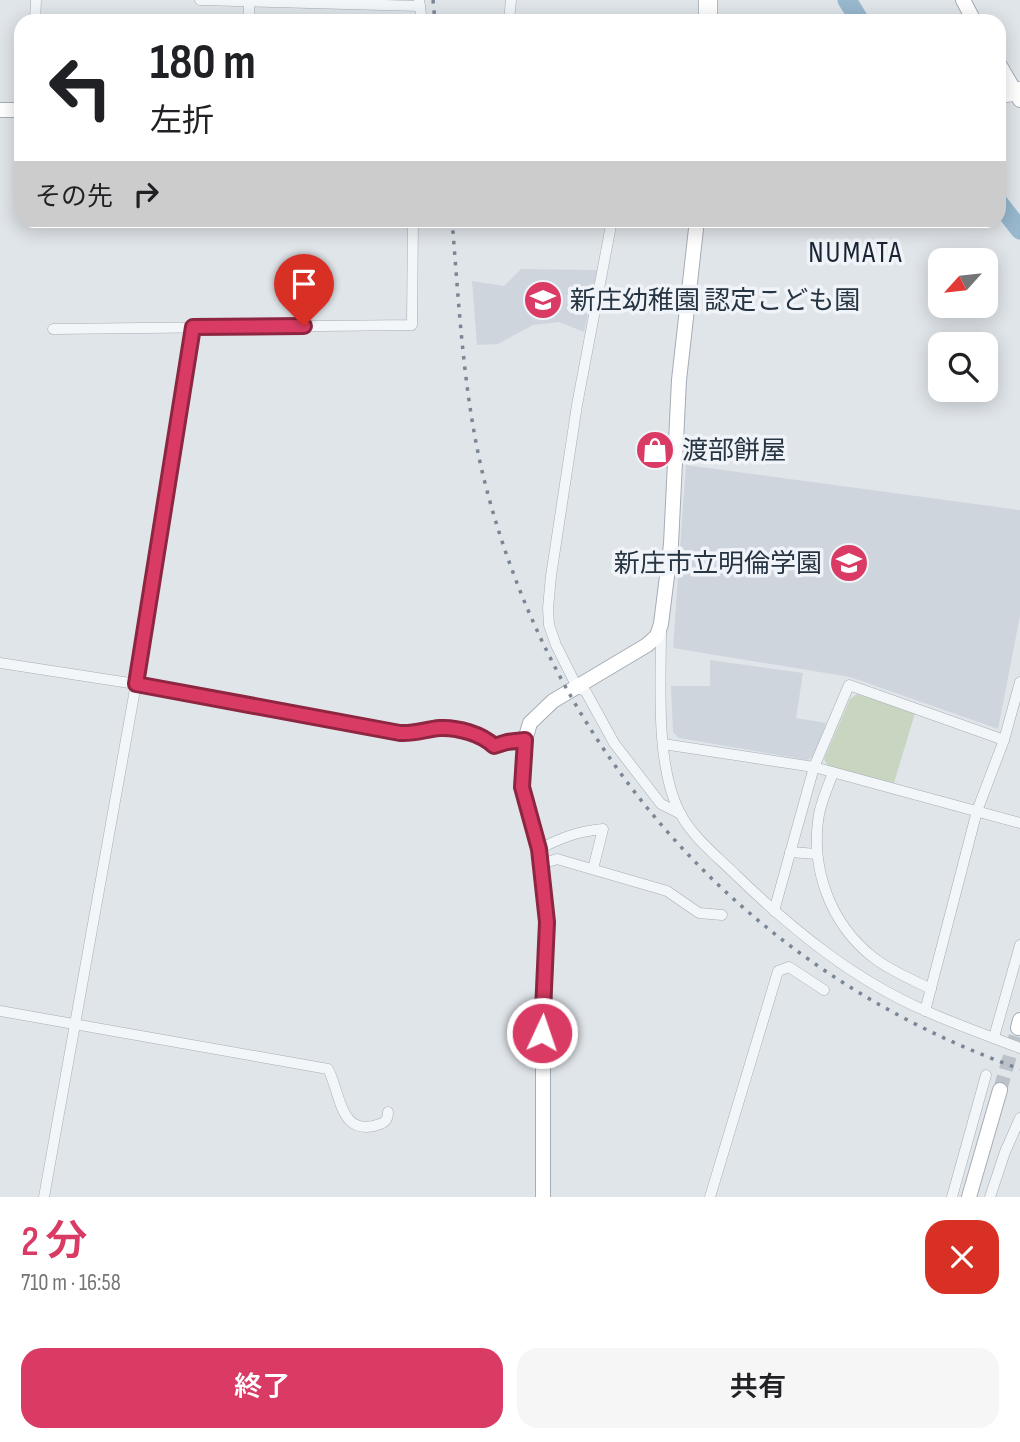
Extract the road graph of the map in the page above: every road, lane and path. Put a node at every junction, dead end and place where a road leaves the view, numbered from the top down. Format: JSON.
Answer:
{"nodes":[{"id":1,"x":200,"y":0,"type":"edge"},
{"id":2,"x":249,"y":1,"type":"edge"},
{"id":3,"x":420,"y":3,"type":"edge"},
{"id":4,"x":1006,"y":78,"type":"edge"},
{"id":5,"x":1014,"y":94,"type":"edge"},
{"id":6,"x":413,"y":228,"type":"edge"},
{"id":7,"x":610,"y":228,"type":"edge"},
{"id":8,"x":696,"y":228,"type":"edge"},
{"id":9,"x":193,"y":327,"type":"junction"},
{"id":10,"x":53,"y":330,"type":"dead end"},
{"id":11,"x":661,"y":624,"type":"junction"},
{"id":12,"x":0,"y":663,"type":"edge"},
{"id":13,"x":1020,"y":682,"type":"edge"},
{"id":14,"x":136,"y":684,"type":"junction"},
{"id":15,"x":577,"y":687,"type":"junction"},
{"id":16,"x":525,"y":740,"type":"junction"},
{"id":17,"x":1004,"y":740,"type":"junction"},
{"id":18,"x":663,"y":744,"type":"junction"},
{"id":19,"x":814,"y":767,"type":"junction"},
{"id":20,"x":833,"y":772,"type":"junction"},
{"id":21,"x":977,"y":811,"type":"junction"},
{"id":22,"x":681,"y":814,"type":"junction"},
{"id":23,"x":1020,"y":822,"type":"edge"},
{"id":24,"x":790,"y":852,"type":"junction"},
{"id":25,"x":817,"y":854,"type":"junction"},
{"id":26,"x":540,"y":856,"type":"junction"},
{"id":27,"x":593,"y":869,"type":"junction"},
{"id":28,"x":774,"y":911,"type":"junction"},
{"id":29,"x":722,"y":915,"type":"dead end"},
{"id":30,"x":1020,"y":945,"type":"edge"},
{"id":31,"x":931,"y":989,"type":"junction"},
{"id":32,"x":824,"y":990,"type":"dead end"},
{"id":33,"x":0,"y":1011,"type":"edge"},
{"id":34,"x":925,"y":1011,"type":"junction"},
{"id":35,"x":74,"y":1024,"type":"junction"},
{"id":36,"x":993,"y":1037,"type":"junction"},
{"id":37,"x":1020,"y":1048,"type":"edge"},
{"id":38,"x":986,"y":1075,"type":"dead end"},
{"id":39,"x":1000,"y":1090,"type":"tunnel mouth"},
{"id":40,"x":388,"y":1112,"type":"dead end"},
{"id":41,"x":1020,"y":1118,"type":"edge"},
{"id":42,"x":44,"y":1197,"type":"edge"},
{"id":43,"x":543,"y":1197,"type":"edge"},
{"id":44,"x":710,"y":1197,"type":"edge"},
{"id":45,"x":952,"y":1197,"type":"edge"},
{"id":46,"x":969,"y":1197,"type":"edge"},
{"id":47,"x":990,"y":1197,"type":"edge"}],
"edges":[{"from":1,"to":2,"type":"street"},
{"from":2,"to":3,"type":"street"},
{"from":4,"to":5,"type":"street"},
{"from":6,"to":9,"type":"street"},
{"from":7,"to":15,"type":"street"},
{"from":8,"to":11,"type":"street"},
{"from":9,"to":10,"type":"street"},
{"from":9,"to":14,"type":"street"},
{"from":11,"to":15,"type":"street"},
{"from":11,"to":18,"type":"street"},
{"from":12,"to":14,"type":"street"},
{"from":13,"to":17,"type":"street"},
{"from":14,"to":16,"type":"street"},
{"from":14,"to":35,"type":"street"},
{"from":15,"to":16,"type":"street"},
{"from":15,"to":22,"type":"street"},
{"from":16,"to":26,"type":"street"},
{"from":17,"to":19,"type":"street"},
{"from":17,"to":21,"type":"street"},
{"from":18,"to":19,"type":"street"},
{"from":18,"to":22,"type":"street"},
{"from":19,"to":20,"type":"street"},
{"from":19,"to":24,"type":"street"},
{"from":20,"to":21,"type":"street"},
{"from":20,"to":25,"type":"street"},
{"from":21,"to":23,"type":"street"},
{"from":21,"to":31,"type":"street"},
{"from":22,"to":28,"type":"street"},
{"from":24,"to":25,"type":"street"},
{"from":24,"to":28,"type":"street"},
{"from":25,"to":31,"type":"street"},
{"from":26,"to":27,"type":"street"},
{"from":26,"to":27,"type":"street"},
{"from":26,"to":43,"type":"street"},
{"from":27,"to":29,"type":"street"},
{"from":28,"to":34,"type":"street"},
{"from":30,"to":36,"type":"street"},
{"from":31,"to":34,"type":"street"},
{"from":32,"to":44,"type":"street"},
{"from":33,"to":35,"type":"street"},
{"from":34,"to":36,"type":"street"},
{"from":35,"to":40,"type":"street"},
{"from":35,"to":42,"type":"street"},
{"from":36,"to":37,"type":"street"},
{"from":38,"to":45,"type":"street"},
{"from":39,"to":46,"type":"street"},
{"from":41,"to":47,"type":"street"}]}
